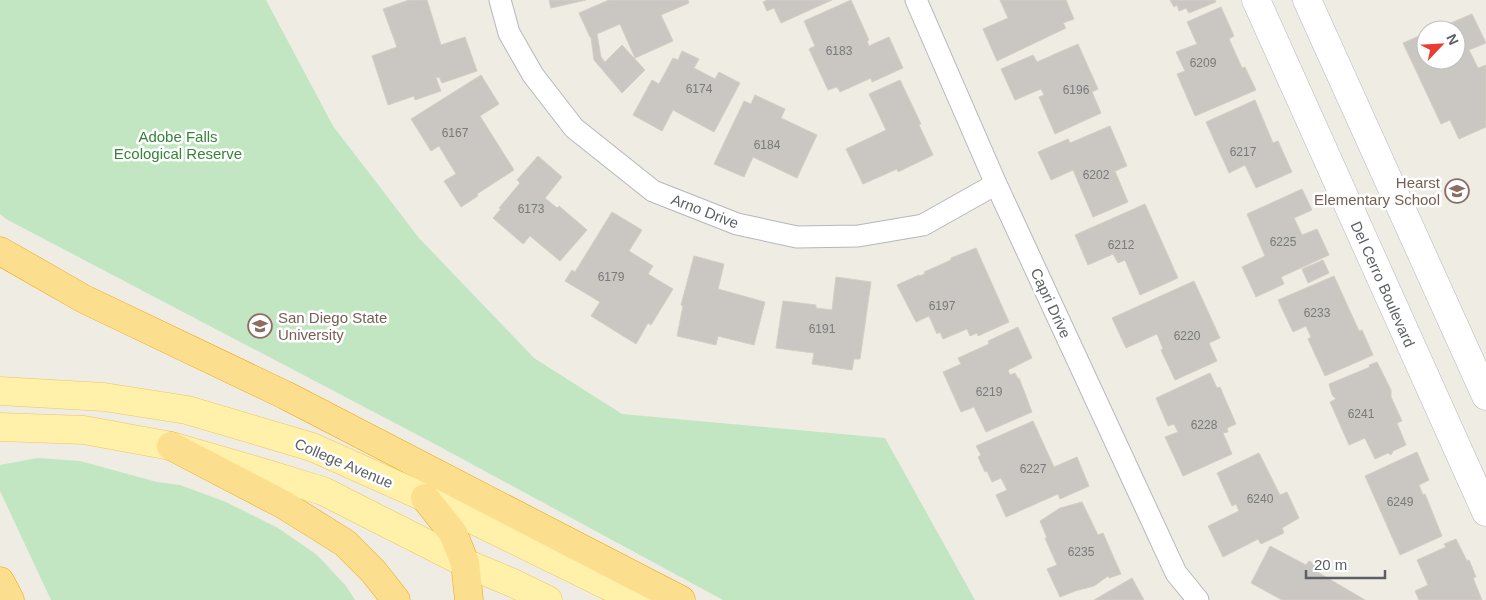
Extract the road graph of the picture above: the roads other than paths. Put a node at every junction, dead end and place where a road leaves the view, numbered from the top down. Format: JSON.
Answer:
{"nodes":[{"id":1,"x":500,"y":0,"type":"edge"},
{"id":2,"x":916,"y":0,"type":"edge"},
{"id":3,"x":1256,"y":0,"type":"edge"},
{"id":4,"x":1307,"y":0,"type":"edge"},
{"id":5,"x":996,"y":184,"type":"junction"},
{"id":6,"x":0,"y":251,"type":"edge"},
{"id":7,"x":0,"y":391,"type":"edge"},
{"id":8,"x":1486,"y":396,"type":"edge"},
{"id":9,"x":0,"y":427,"type":"edge"},
{"id":10,"x":171,"y":446,"type":"junction"},
{"id":11,"x":425,"y":498,"type":"junction"},
{"id":12,"x":1486,"y":512,"type":"edge"},
{"id":13,"x":464,"y":563,"type":"junction"},
{"id":14,"x":0,"y":581,"type":"edge"},
{"id":15,"x":10,"y":600,"type":"edge"},
{"id":16,"x":396,"y":600,"type":"edge"},
{"id":17,"x":469,"y":600,"type":"edge"},
{"id":18,"x":548,"y":600,"type":"edge"},
{"id":19,"x":637,"y":600,"type":"edge"},
{"id":20,"x":681,"y":600,"type":"edge"},
{"id":21,"x":1198,"y":600,"type":"edge"}],
"edges":[{"from":1,"to":5,"type":"street","name":"Arno Drive"},
{"from":2,"to":5,"type":"street","name":"Capri Drive"},
{"from":3,"to":12,"type":"street","name":"Del Cerro Boulevard"},
{"from":4,"to":8,"type":"street"},
{"from":5,"to":21,"type":"street","name":"Capri Drive"},
{"from":6,"to":20,"type":"highway"},
{"from":7,"to":11,"type":"main road","name":"College Avenue"},
{"from":9,"to":10,"type":"main road"},
{"from":10,"to":13,"type":"main road"},
{"from":10,"to":16,"type":"highway"},
{"from":11,"to":13,"type":"highway"},
{"from":11,"to":19,"type":"main road","name":"College Avenue"},
{"from":13,"to":17,"type":"highway"},
{"from":13,"to":18,"type":"main road"},
{"from":14,"to":15,"type":"highway"}]}
